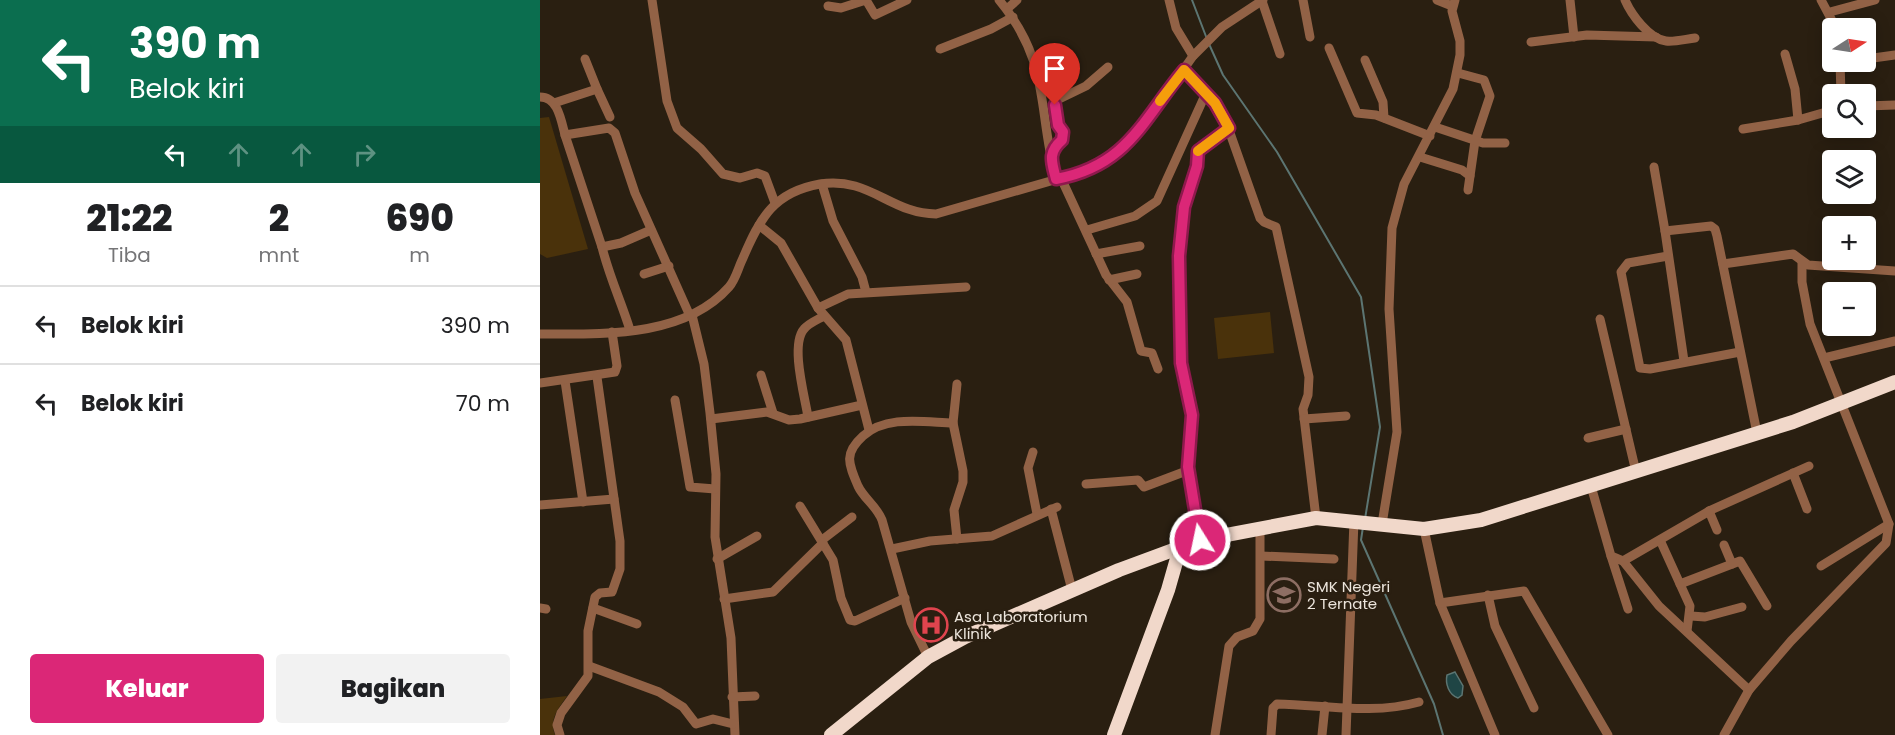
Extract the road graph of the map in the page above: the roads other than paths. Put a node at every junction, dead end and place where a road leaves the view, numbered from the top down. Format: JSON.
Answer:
{"nodes":[{"id":1,"x":652,"y":0,"type":"edge"},
{"id":2,"x":866,"y":0,"type":"edge"},
{"id":3,"x":907,"y":0,"type":"edge"},
{"id":4,"x":999,"y":0,"type":"edge"},
{"id":5,"x":1017,"y":0,"type":"edge"},
{"id":6,"x":1168,"y":0,"type":"edge"},
{"id":7,"x":1263,"y":0,"type":"edge"},
{"id":8,"x":1303,"y":0,"type":"edge"},
{"id":9,"x":1437,"y":0,"type":"edge"},
{"id":10,"x":1570,"y":0,"type":"edge"},
{"id":11,"x":1625,"y":0,"type":"edge"},
{"id":12,"x":1821,"y":0,"type":"edge"},
{"id":13,"x":1875,"y":0,"type":"edge"},
{"id":14,"x":1453,"y":3,"type":"edge"},
{"id":15,"x":828,"y":6,"type":"dead end"},
{"id":16,"x":1006,"y":9,"type":"junction"},
{"id":17,"x":1830,"y":12,"type":"junction"},
{"id":18,"x":1013,"y":17,"type":"junction"},
{"id":19,"x":1832,"y":18,"type":"edge"},
{"id":20,"x":1310,"y":37,"type":"dead end"},
{"id":21,"x":1574,"y":37,"type":"junction"},
{"id":22,"x":1656,"y":37,"type":"junction"},
{"id":23,"x":1695,"y":38,"type":"dead end"},
{"id":24,"x":1531,"y":42,"type":"dead end"},
{"id":25,"x":1329,"y":48,"type":"dead end"},
{"id":26,"x":940,"y":49,"type":"dead end"},
{"id":27,"x":1196,"y":54,"type":"junction"},
{"id":28,"x":1280,"y":54,"type":"dead end"},
{"id":29,"x":1785,"y":54,"type":"dead end"},
{"id":30,"x":1895,"y":55,"type":"edge"},
{"id":31,"x":1876,"y":58,"type":"edge"},
{"id":32,"x":585,"y":59,"type":"dead end"},
{"id":33,"x":1365,"y":60,"type":"dead end"},
{"id":34,"x":1108,"y":67,"type":"dead end"},
{"id":35,"x":1184,"y":70,"type":"junction"},
{"id":36,"x":1458,"y":73,"type":"junction"},
{"id":37,"x":597,"y":89,"type":"junction"},
{"id":38,"x":1206,"y":93,"type":"junction"},
{"id":39,"x":540,"y":97,"type":"edge"},
{"id":40,"x":554,"y":103,"type":"junction"},
{"id":41,"x":1895,"y":105,"type":"edge"},
{"id":42,"x":1876,"y":106,"type":"edge"},
{"id":43,"x":1822,"y":113,"type":"edge"},
{"id":44,"x":610,"y":117,"type":"dead end"},
{"id":45,"x":1384,"y":118,"type":"junction"},
{"id":46,"x":1798,"y":120,"type":"junction"},
{"id":47,"x":1229,"y":128,"type":"junction"},
{"id":48,"x":1743,"y":129,"type":"dead end"},
{"id":49,"x":1433,"y":132,"type":"junction"},
{"id":50,"x":565,"y":135,"type":"junction"},
{"id":51,"x":1475,"y":141,"type":"junction"},
{"id":52,"x":1505,"y":143,"type":"dead end"},
{"id":53,"x":1050,"y":156,"type":"junction"},
{"id":54,"x":1420,"y":157,"type":"junction"},
{"id":55,"x":1654,"y":167,"type":"dead end"},
{"id":56,"x":1470,"y":176,"type":"junction"},
{"id":57,"x":1059,"y":179,"type":"junction"},
{"id":58,"x":822,"y":184,"type":"junction"},
{"id":59,"x":1468,"y":190,"type":"dead end"},
{"id":60,"x":775,"y":203,"type":"junction"},
{"id":61,"x":759,"y":225,"type":"junction"},
{"id":62,"x":651,"y":230,"type":"junction"},
{"id":63,"x":1087,"y":230,"type":"junction"},
{"id":64,"x":1665,"y":231,"type":"junction"},
{"id":65,"x":1140,"y":246,"type":"dead end"},
{"id":66,"x":602,"y":247,"type":"junction"},
{"id":67,"x":1096,"y":254,"type":"junction"},
{"id":68,"x":1668,"y":256,"type":"junction"},
{"id":69,"x":1802,"y":262,"type":"junction"},
{"id":70,"x":1723,"y":264,"type":"junction"},
{"id":71,"x":669,"y":266,"type":"junction"},
{"id":72,"x":1895,"y":271,"type":"edge"},
{"id":73,"x":644,"y":274,"type":"dead end"},
{"id":74,"x":1137,"y":274,"type":"dead end"},
{"id":75,"x":1109,"y":280,"type":"junction"},
{"id":76,"x":966,"y":287,"type":"dead end"},
{"id":77,"x":866,"y":292,"type":"junction"},
{"id":78,"x":821,"y":312,"type":"junction"},
{"id":79,"x":691,"y":316,"type":"junction"},
{"id":80,"x":1600,"y":319,"type":"dead end"},
{"id":81,"x":630,"y":330,"type":"junction"},
{"id":82,"x":612,"y":332,"type":"junction"},
{"id":83,"x":540,"y":334,"type":"edge"},
{"id":84,"x":1895,"y":341,"type":"edge"},
{"id":85,"x":1740,"y":352,"type":"junction"},
{"id":86,"x":1824,"y":358,"type":"junction"},
{"id":87,"x":1684,"y":361,"type":"junction"},
{"id":88,"x":1158,"y":369,"type":"dead end"},
{"id":89,"x":761,"y":375,"type":"dead end"},
{"id":90,"x":597,"y":377,"type":"junction"},
{"id":91,"x":565,"y":381,"type":"junction"},
{"id":92,"x":1895,"y":382,"type":"edge"},
{"id":93,"x":540,"y":383,"type":"edge"},
{"id":94,"x":957,"y":384,"type":"dead end"},
{"id":95,"x":675,"y":400,"type":"dead end"},
{"id":96,"x":862,"y":405,"type":"junction"},
{"id":97,"x":1840,"y":405,"type":"junction"},
{"id":98,"x":773,"y":413,"type":"junction"},
{"id":99,"x":1346,"y":416,"type":"dead end"},
{"id":100,"x":808,"y":417,"type":"junction"},
{"id":101,"x":711,"y":419,"type":"junction"},
{"id":102,"x":1304,"y":419,"type":"junction"},
{"id":103,"x":953,"y":423,"type":"junction"},
{"id":104,"x":1626,"y":429,"type":"junction"},
{"id":105,"x":868,"y":430,"type":"junction"},
{"id":106,"x":1758,"y":433,"type":"junction"},
{"id":107,"x":1588,"y":438,"type":"dead end"},
{"id":108,"x":1034,"y":452,"type":"dead end"},
{"id":109,"x":1809,"y":466,"type":"dead end"},
{"id":110,"x":1189,"y":470,"type":"junction"},
{"id":111,"x":1636,"y":472,"type":"junction"},
{"id":112,"x":1793,"y":473,"type":"junction"},
{"id":113,"x":1086,"y":484,"type":"dead end"},
{"id":114,"x":1591,"y":486,"type":"junction"},
{"id":115,"x":715,"y":489,"type":"junction"},
{"id":116,"x":614,"y":499,"type":"junction"},
{"id":117,"x":582,"y":502,"type":"junction"},
{"id":118,"x":540,"y":505,"type":"edge"},
{"id":119,"x":800,"y":506,"type":"dead end"},
{"id":120,"x":1807,"y":509,"type":"dead end"},
{"id":121,"x":1709,"y":512,"type":"junction"},
{"id":122,"x":1037,"y":514,"type":"junction"},
{"id":123,"x":852,"y":517,"type":"dead end"},
{"id":124,"x":1316,"y":518,"type":"junction"},
{"id":125,"x":1355,"y":520,"type":"junction"},
{"id":126,"x":1380,"y":524,"type":"junction"},
{"id":127,"x":1889,"y":525,"type":"junction"},
{"id":128,"x":1260,"y":527,"type":"junction"},
{"id":129,"x":1424,"y":529,"type":"junction"},
{"id":130,"x":1717,"y":530,"type":"dead end"},
{"id":131,"x":757,"y":536,"type":"dead end"},
{"id":132,"x":957,"y":539,"type":"junction"},
{"id":133,"x":1200,"y":540,"type":"junction"},
{"id":134,"x":1660,"y":540,"type":"junction"},
{"id":135,"x":823,"y":542,"type":"junction"},
{"id":136,"x":1724,"y":545,"type":"dead end"},
{"id":137,"x":1179,"y":548,"type":"junction"},
{"id":138,"x":892,"y":549,"type":"junction"},
{"id":139,"x":1261,"y":556,"type":"junction"},
{"id":140,"x":1611,"y":556,"type":"junction"},
{"id":141,"x":717,"y":559,"type":"junction"},
{"id":142,"x":1334,"y":559,"type":"dead end"},
{"id":143,"x":1623,"y":561,"type":"junction"},
{"id":144,"x":1732,"y":564,"type":"junction"},
{"id":145,"x":1821,"y":566,"type":"dead end"},
{"id":146,"x":1680,"y":584,"type":"junction"},
{"id":147,"x":1072,"y":590,"type":"junction"},
{"id":148,"x":1488,"y":595,"type":"junction"},
{"id":149,"x":724,"y":598,"type":"junction"},
{"id":150,"x":905,"y":598,"type":"junction"},
{"id":151,"x":1440,"y":603,"type":"junction"},
{"id":152,"x":1767,"y":606,"type":"dead end"},
{"id":153,"x":1742,"y":607,"type":"dead end"},
{"id":154,"x":593,"y":608,"type":"junction"},
{"id":155,"x":1628,"y":609,"type":"dead end"},
{"id":156,"x":1691,"y":616,"type":"junction"},
{"id":157,"x":637,"y":624,"type":"dead end"},
{"id":158,"x":1687,"y":631,"type":"junction"},
{"id":159,"x":928,"y":657,"type":"junction"},
{"id":160,"x":589,"y":666,"type":"junction"},
{"id":161,"x":1749,"y":690,"type":"junction"},
{"id":162,"x":755,"y":696,"type":"dead end"},
{"id":163,"x":732,"y":697,"type":"junction"},
{"id":164,"x":1419,"y":702,"type":"dead end"},
{"id":165,"x":1324,"y":706,"type":"junction"},
{"id":166,"x":1348,"y":707,"type":"junction"},
{"id":167,"x":1534,"y":708,"type":"dead end"},
{"id":168,"x":733,"y":724,"type":"junction"},
{"id":169,"x":560,"y":735,"type":"edge"},
{"id":170,"x":735,"y":735,"type":"edge"},
{"id":171,"x":831,"y":735,"type":"edge"},
{"id":172,"x":1114,"y":735,"type":"edge"},
{"id":173,"x":1215,"y":735,"type":"edge"},
{"id":174,"x":1271,"y":735,"type":"edge"},
{"id":175,"x":1322,"y":735,"type":"edge"},
{"id":176,"x":1346,"y":735,"type":"edge"},
{"id":177,"x":1495,"y":735,"type":"edge"},
{"id":178,"x":1608,"y":735,"type":"edge"},
{"id":179,"x":1724,"y":735,"type":"edge"}],
"edges":[{"from":1,"to":60,"type":"street"},
{"from":2,"to":3,"type":"street"},
{"from":2,"to":15,"type":"street"},
{"from":4,"to":16,"type":"street"},
{"from":5,"to":16,"type":"street"},
{"from":6,"to":27,"type":"street"},
{"from":7,"to":27,"type":"street"},
{"from":7,"to":28,"type":"street"},
{"from":8,"to":20,"type":"street"},
{"from":9,"to":14,"type":"street"},
{"from":10,"to":21,"type":"street"},
{"from":11,"to":22,"type":"street"},
{"from":12,"to":17,"type":"street"},
{"from":13,"to":17,"type":"street"},
{"from":14,"to":36,"type":"street"},
{"from":16,"to":18,"type":"street"},
{"from":17,"to":19,"type":"street"},
{"from":18,"to":26,"type":"street"},
{"from":18,"to":53,"type":"street"},
{"from":21,"to":22,"type":"street"},
{"from":21,"to":24,"type":"street"},
{"from":22,"to":23,"type":"street"},
{"from":25,"to":45,"type":"street"},
{"from":27,"to":35,"type":"street"},
{"from":29,"to":46,"type":"street"},
{"from":30,"to":31,"type":"street"},
{"from":32,"to":37,"type":"street"},
{"from":33,"to":45,"type":"street"},
{"from":34,"to":53,"type":"street"},
{"from":35,"to":38,"type":"street"},
{"from":35,"to":57,"type":"street"},
{"from":36,"to":49,"type":"street"},
{"from":36,"to":51,"type":"street"},
{"from":37,"to":40,"type":"street"},
{"from":37,"to":44,"type":"street"},
{"from":38,"to":47,"type":"street"},
{"from":38,"to":63,"type":"street"},
{"from":39,"to":40,"type":"street"},
{"from":40,"to":50,"type":"street"},
{"from":41,"to":42,"type":"street"},
{"from":43,"to":46,"type":"street"},
{"from":45,"to":49,"type":"street"},
{"from":46,"to":48,"type":"street"},
{"from":47,"to":102,"type":"street"},
{"from":47,"to":110,"type":"street"},
{"from":49,"to":51,"type":"street"},
{"from":49,"to":54,"type":"street"},
{"from":50,"to":62,"type":"street"},
{"from":50,"to":66,"type":"street"},
{"from":51,"to":52,"type":"street"},
{"from":51,"to":56,"type":"street"},
{"from":53,"to":57,"type":"street"},
{"from":54,"to":56,"type":"street"},
{"from":54,"to":126,"type":"street"},
{"from":55,"to":64,"type":"street"},
{"from":56,"to":59,"type":"street"},
{"from":57,"to":58,"type":"street"},
{"from":57,"to":63,"type":"street"},
{"from":58,"to":60,"type":"street"},
{"from":58,"to":77,"type":"street"},
{"from":60,"to":61,"type":"street"},
{"from":61,"to":78,"type":"street"},
{"from":61,"to":79,"type":"street"},
{"from":62,"to":66,"type":"street"},
{"from":62,"to":71,"type":"street"},
{"from":63,"to":67,"type":"street"},
{"from":64,"to":68,"type":"street"},
{"from":64,"to":70,"type":"street"},
{"from":65,"to":67,"type":"street"},
{"from":66,"to":81,"type":"street"},
{"from":67,"to":75,"type":"street"},
{"from":68,"to":87,"type":"street"},
{"from":68,"to":87,"type":"street"},
{"from":69,"to":70,"type":"street"},
{"from":69,"to":72,"type":"street"},
{"from":69,"to":86,"type":"street"},
{"from":70,"to":85,"type":"street"},
{"from":71,"to":73,"type":"street"},
{"from":71,"to":79,"type":"street"},
{"from":74,"to":75,"type":"street"},
{"from":75,"to":88,"type":"street"},
{"from":76,"to":77,"type":"street"},
{"from":77,"to":78,"type":"street"},
{"from":78,"to":96,"type":"street"},
{"from":78,"to":100,"type":"street"},
{"from":79,"to":81,"type":"street"},
{"from":79,"to":101,"type":"street"},
{"from":80,"to":104,"type":"street"},
{"from":81,"to":82,"type":"street"},
{"from":82,"to":83,"type":"street"},
{"from":82,"to":90,"type":"street"},
{"from":84,"to":86,"type":"street"},
{"from":85,"to":87,"type":"street"},
{"from":85,"to":106,"type":"street"},
{"from":86,"to":97,"type":"street"},
{"from":89,"to":98,"type":"street"},
{"from":90,"to":91,"type":"street"},
{"from":90,"to":116,"type":"street"},
{"from":91,"to":93,"type":"street"},
{"from":91,"to":117,"type":"street"},
{"from":92,"to":97,"type":"highway"},
{"from":94,"to":103,"type":"street"},
{"from":95,"to":115,"type":"street"},
{"from":96,"to":100,"type":"street"},
{"from":96,"to":105,"type":"street"},
{"from":97,"to":106,"type":"highway"},
{"from":97,"to":127,"type":"street"},
{"from":98,"to":100,"type":"street"},
{"from":98,"to":101,"type":"street"},
{"from":99,"to":102,"type":"street"},
{"from":101,"to":115,"type":"street"},
{"from":102,"to":124,"type":"street"},
{"from":103,"to":105,"type":"street"},
{"from":103,"to":132,"type":"street"},
{"from":104,"to":107,"type":"street"},
{"from":104,"to":111,"type":"street"},
{"from":105,"to":138,"type":"street"},
{"from":106,"to":111,"type":"highway"},
{"from":108,"to":122,"type":"street"},
{"from":109,"to":112,"type":"street"},
{"from":110,"to":113,"type":"street"},
{"from":110,"to":133,"type":"street"},
{"from":111,"to":114,"type":"highway"},
{"from":112,"to":120,"type":"street"},
{"from":112,"to":121,"type":"street"},
{"from":114,"to":129,"type":"highway"},
{"from":114,"to":140,"type":"street"},
{"from":115,"to":141,"type":"street"},
{"from":116,"to":117,"type":"street"},
{"from":116,"to":154,"type":"street"},
{"from":117,"to":118,"type":"street"},
{"from":119,"to":135,"type":"street"},
{"from":121,"to":130,"type":"street"},
{"from":121,"to":134,"type":"street"},
{"from":122,"to":132,"type":"street"},
{"from":122,"to":147,"type":"street"},
{"from":123,"to":135,"type":"street"},
{"from":124,"to":125,"type":"highway"},
{"from":124,"to":128,"type":"highway"},
{"from":125,"to":126,"type":"highway"},
{"from":125,"to":166,"type":"street"},
{"from":126,"to":129,"type":"highway"},
{"from":127,"to":145,"type":"street"},
{"from":127,"to":161,"type":"street"},
{"from":128,"to":133,"type":"highway"},
{"from":128,"to":139,"type":"street"},
{"from":129,"to":151,"type":"street"},
{"from":131,"to":141,"type":"street"},
{"from":132,"to":138,"type":"street"},
{"from":133,"to":137,"type":"highway"},
{"from":134,"to":143,"type":"street"},
{"from":134,"to":146,"type":"street"},
{"from":135,"to":149,"type":"street"},
{"from":135,"to":150,"type":"street"},
{"from":136,"to":144,"type":"street"},
{"from":137,"to":147,"type":"highway"},
{"from":137,"to":172,"type":"highway"},
{"from":138,"to":150,"type":"street"},
{"from":139,"to":142,"type":"street"},
{"from":139,"to":173,"type":"street"},
{"from":140,"to":143,"type":"street"},
{"from":140,"to":155,"type":"street"},
{"from":141,"to":149,"type":"street"},
{"from":143,"to":158,"type":"street"},
{"from":144,"to":146,"type":"street"},
{"from":144,"to":152,"type":"street"},
{"from":146,"to":156,"type":"street"},
{"from":147,"to":159,"type":"highway"},
{"from":148,"to":151,"type":"street"},
{"from":148,"to":167,"type":"street"},
{"from":148,"to":178,"type":"street"},
{"from":149,"to":163,"type":"street"},
{"from":150,"to":159,"type":"street"},
{"from":151,"to":177,"type":"street"},
{"from":153,"to":156,"type":"street"},
{"from":154,"to":157,"type":"street"},
{"from":154,"to":160,"type":"street"},
{"from":156,"to":158,"type":"street"},
{"from":158,"to":161,"type":"street"},
{"from":159,"to":171,"type":"highway"},
{"from":160,"to":168,"type":"street"},
{"from":160,"to":169,"type":"street"},
{"from":161,"to":179,"type":"street"},
{"from":162,"to":163,"type":"street"},
{"from":163,"to":168,"type":"street"},
{"from":164,"to":166,"type":"street"},
{"from":165,"to":166,"type":"street"},
{"from":165,"to":174,"type":"street"},
{"from":165,"to":175,"type":"street"},
{"from":166,"to":176,"type":"street"},
{"from":168,"to":170,"type":"street"}]}
